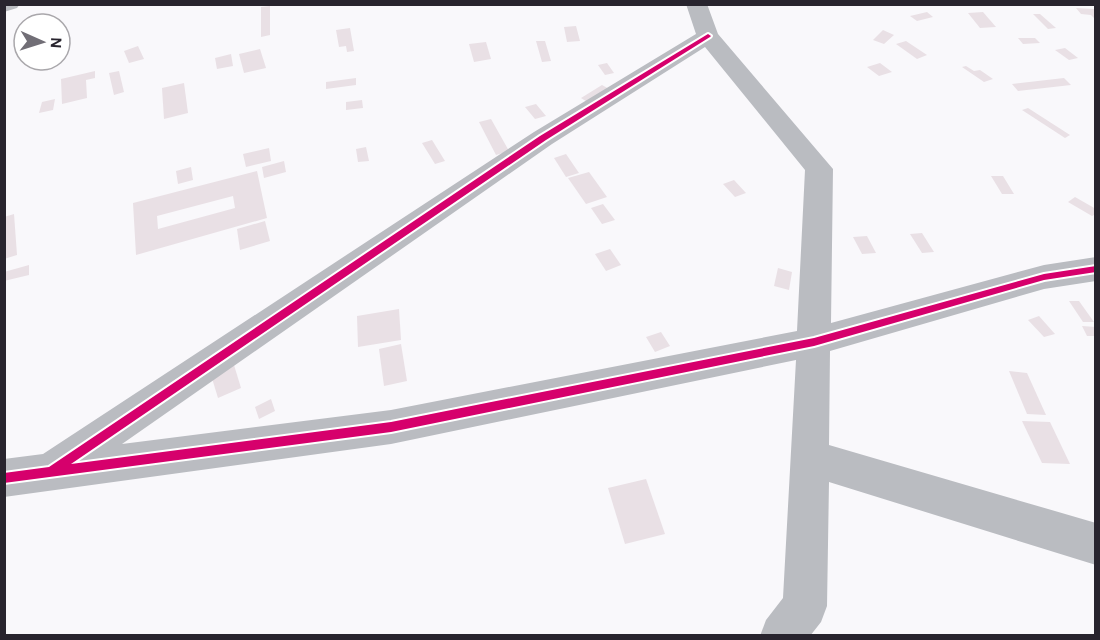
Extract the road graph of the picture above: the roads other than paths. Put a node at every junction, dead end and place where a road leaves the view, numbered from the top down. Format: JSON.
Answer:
{"nodes":[{"id":1,"x":10,"y":4,"type":"edge"},
{"id":2,"x":696,"y":4,"type":"edge"},
{"id":3,"x":4,"y":6,"type":"edge"},
{"id":4,"x":708,"y":36,"type":"junction"},
{"id":5,"x":1095,"y":269,"type":"edge"},
{"id":6,"x":814,"y":342,"type":"junction"},
{"id":7,"x":810,"y":458,"type":"junction"},
{"id":8,"x":50,"y":472,"type":"junction"},
{"id":9,"x":4,"y":478,"type":"edge"},
{"id":10,"x":1095,"y":544,"type":"edge"},
{"id":11,"x":782,"y":636,"type":"edge"}],
"edges":[{"from":1,"to":3,"type":"street"},
{"from":2,"to":4,"type":"street"},
{"from":4,"to":6,"type":"street"},
{"from":4,"to":8,"type":"street"},
{"from":5,"to":6,"type":"street"},
{"from":6,"to":7,"type":"street"},
{"from":6,"to":8,"type":"street"},
{"from":7,"to":10,"type":"street"},
{"from":7,"to":11,"type":"street"},
{"from":8,"to":9,"type":"street"}]}
